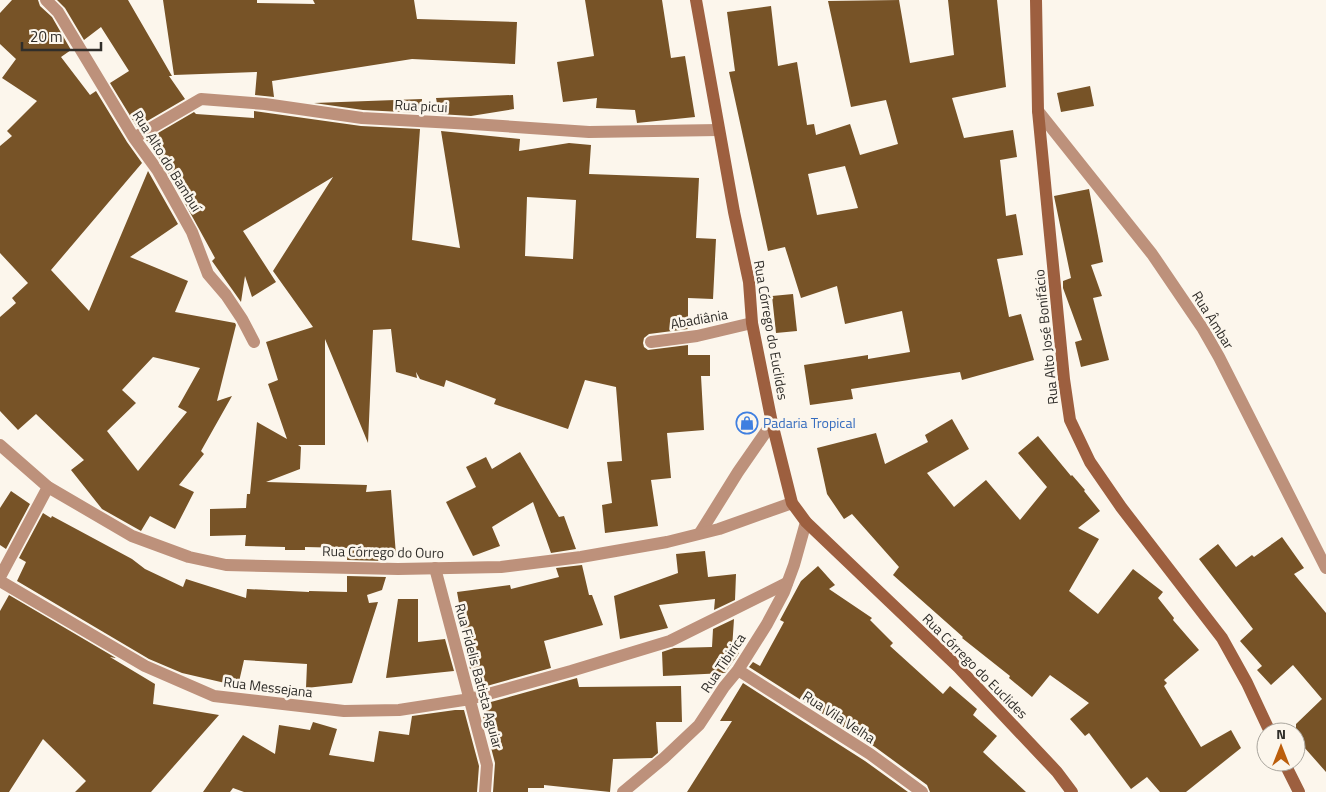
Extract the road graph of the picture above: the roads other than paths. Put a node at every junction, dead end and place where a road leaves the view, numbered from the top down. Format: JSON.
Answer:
{"nodes":[{"id":1,"x":46,"y":0,"type":"edge"},
{"id":2,"x":696,"y":0,"type":"edge"},
{"id":3,"x":1036,"y":0,"type":"edge"},
{"id":4,"x":1038,"y":111,"type":"junction"},
{"id":5,"x":719,"y":130,"type":"junction"},
{"id":6,"x":134,"y":138,"type":"junction"},
{"id":7,"x":752,"y":323,"type":"junction"},
{"id":8,"x":254,"y":342,"type":"dead end"},
{"id":9,"x":651,"y":342,"type":"dead end"},
{"id":10,"x":772,"y":423,"type":"junction"},
{"id":11,"x":0,"y":445,"type":"edge"},
{"id":12,"x":48,"y":487,"type":"junction"},
{"id":13,"x":792,"y":503,"type":"junction"},
{"id":14,"x":806,"y":522,"type":"junction"},
{"id":15,"x":700,"y":534,"type":"junction"},
{"id":16,"x":435,"y":568,"type":"junction"},
{"id":17,"x":1326,"y":568,"type":"edge"},
{"id":18,"x":0,"y":577,"type":"edge"},
{"id":19,"x":0,"y":581,"type":"edge"},
{"id":20,"x":787,"y":583,"type":"junction"},
{"id":21,"x":738,"y":670,"type":"junction"},
{"id":22,"x":470,"y":699,"type":"junction"},
{"id":23,"x":1265,"y":722,"type":"edge"},
{"id":24,"x":1289,"y":772,"type":"edge"},
{"id":25,"x":485,"y":792,"type":"edge"},
{"id":26,"x":623,"y":792,"type":"edge"},
{"id":27,"x":922,"y":792,"type":"edge"},
{"id":28,"x":1072,"y":792,"type":"edge"},
{"id":29,"x":1299,"y":792,"type":"edge"}],
"edges":[{"from":1,"to":6,"type":"street","name":"Rua Alto do Bambuí"},
{"from":2,"to":5,"type":"main road","name":"Rua Córrego do Euclides"},
{"from":3,"to":4,"type":"main road","name":"Rua Alto José Bonifácio"},
{"from":4,"to":17,"type":"street","name":"Rua Âmbar"},
{"from":4,"to":23,"type":"main road","name":"Rua Alto José Bonifácio"},
{"from":5,"to":6,"type":"street","name":"Rua picui"},
{"from":5,"to":7,"type":"main road","name":"Rua Córrego do Euclides"},
{"from":6,"to":8,"type":"street","name":"Rua Alto do Bambuí"},
{"from":7,"to":9,"type":"street","name":"Abadiânia"},
{"from":7,"to":10,"type":"main road","name":"Rua Córrego do Euclides"},
{"from":10,"to":13,"type":"main road","name":"Rua Córrego do Euclides"},
{"from":10,"to":15,"type":"street"},
{"from":11,"to":12,"type":"street","name":"Rua Córrego do Ouro"},
{"from":12,"to":16,"type":"street","name":"Rua Córrego do Ouro"},
{"from":12,"to":18,"type":"street"},
{"from":13,"to":14,"type":"main road","name":"Rua Córrego do Euclides"},
{"from":13,"to":15,"type":"street","name":"Rua Córrego do Ouro"},
{"from":14,"to":20,"type":"street","name":"Rua Tibirica"},
{"from":14,"to":28,"type":"main road","name":"Rua Córrego do Euclides"},
{"from":15,"to":16,"type":"street","name":"Rua Córrego do Ouro"},
{"from":16,"to":22,"type":"street","name":"Rua Fidelis Batista Aguiar"},
{"from":19,"to":22,"type":"street","name":"Rua Messejana"},
{"from":20,"to":21,"type":"street","name":"Rua Tibirica"},
{"from":20,"to":22,"type":"street","name":"Rua Messejana"},
{"from":21,"to":26,"type":"street","name":"Rua Tibirica"},
{"from":21,"to":27,"type":"street","name":"Rua Vila Velha"},
{"from":22,"to":25,"type":"street","name":"Rua Fidelis Batista Aguiar"},
{"from":24,"to":29,"type":"main road"}]}
